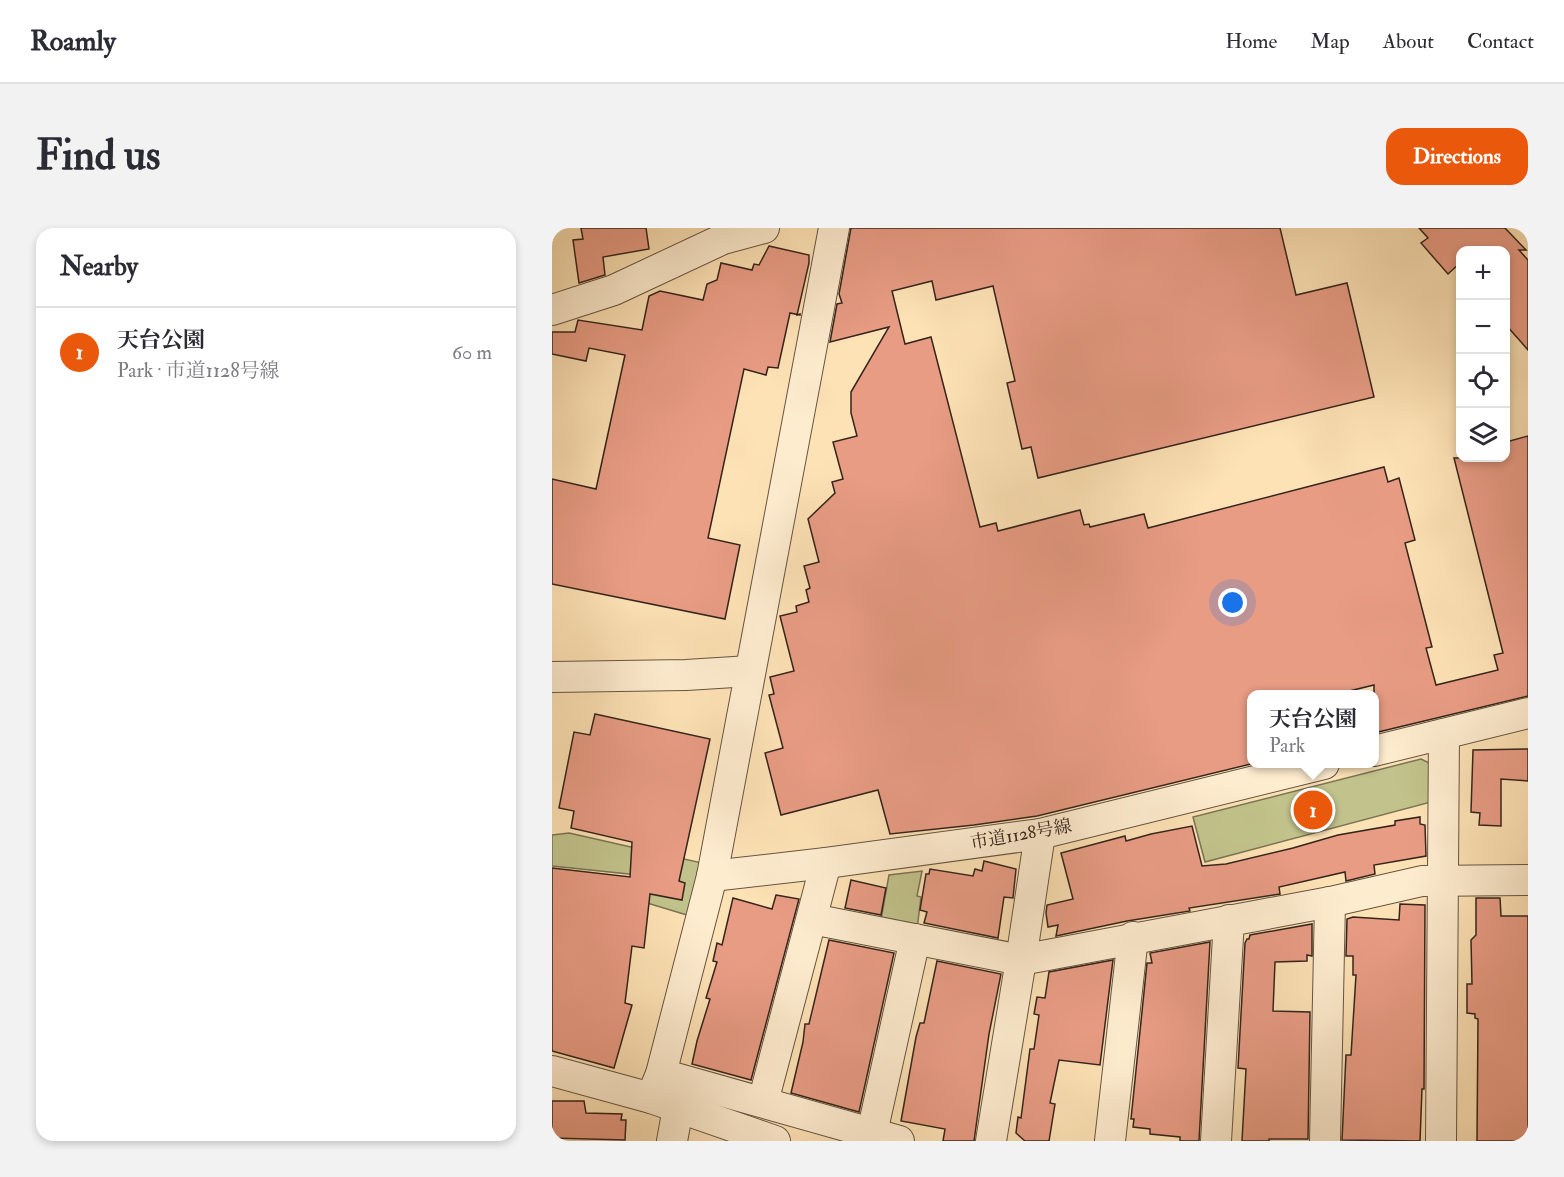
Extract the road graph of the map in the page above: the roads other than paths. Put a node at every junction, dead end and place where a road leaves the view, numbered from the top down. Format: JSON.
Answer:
{"nodes":[{"id":1,"x":764,"y":228,"type":"edge"},
{"id":2,"x":834,"y":228,"type":"edge"},
{"id":3,"x":552,"y":310,"type":"edge"},
{"id":4,"x":750,"y":671,"type":"junction"},
{"id":5,"x":552,"y":677,"type":"edge"},
{"id":6,"x":1528,"y":713,"type":"edge"},
{"id":7,"x":1444,"y":734,"type":"junction"},
{"id":8,"x":1379,"y":750,"type":"edge"},
{"id":9,"x":1308,"y":768,"type":"edge"},
{"id":10,"x":1040,"y":834,"type":"junction"},
{"id":11,"x":826,"y":863,"type":"junction"},
{"id":12,"x":712,"y":876,"type":"junction"},
{"id":13,"x":1528,"y":880,"type":"edge"},
{"id":14,"x":1442,"y":881,"type":"junction"},
{"id":15,"x":1330,"y":902,"type":"junction"},
{"id":16,"x":812,"y":919,"type":"junction"},
{"id":17,"x":1229,"y":920,"type":"junction"},
{"id":18,"x":1133,"y":937,"type":"junction"},
{"id":19,"x":915,"y":939,"type":"junction"},
{"id":20,"x":1021,"y":960,"type":"junction"},
{"id":21,"x":552,"y":1071,"type":"edge"},
{"id":22,"x":663,"y":1093,"type":"junction"},
{"id":23,"x":763,"y":1102,"type":"junction"},
{"id":24,"x":886,"y":1137,"type":"edge"},
{"id":25,"x":672,"y":1141,"type":"edge"},
{"id":26,"x":776,"y":1141,"type":"edge"},
{"id":27,"x":991,"y":1141,"type":"edge"},
{"id":28,"x":1110,"y":1141,"type":"edge"},
{"id":29,"x":1216,"y":1141,"type":"edge"},
{"id":30,"x":1325,"y":1141,"type":"edge"},
{"id":31,"x":1441,"y":1141,"type":"edge"}],
"edges":[{"from":1,"to":3,"type":"street"},
{"from":2,"to":4,"type":"street"},
{"from":4,"to":5,"type":"street"},
{"from":4,"to":12,"type":"street"},
{"from":6,"to":7,"type":"street"},
{"from":7,"to":8,"type":"street"},
{"from":7,"to":14,"type":"street"},
{"from":9,"to":10,"type":"street","name":"市道1128号線"},
{"from":10,"to":11,"type":"street","name":"市道1128号線"},
{"from":10,"to":20,"type":"street"},
{"from":11,"to":12,"type":"street","name":"市道1128号線"},
{"from":11,"to":16,"type":"street"},
{"from":12,"to":22,"type":"street"},
{"from":13,"to":14,"type":"street"},
{"from":14,"to":15,"type":"street"},
{"from":14,"to":31,"type":"street"},
{"from":15,"to":17,"type":"street"},
{"from":15,"to":30,"type":"street"},
{"from":16,"to":19,"type":"street"},
{"from":16,"to":23,"type":"street"},
{"from":17,"to":18,"type":"street"},
{"from":17,"to":29,"type":"street"},
{"from":18,"to":20,"type":"street"},
{"from":18,"to":28,"type":"street"},
{"from":19,"to":20,"type":"street"},
{"from":19,"to":24,"type":"street"},
{"from":20,"to":27,"type":"street"},
{"from":21,"to":22,"type":"street"},
{"from":22,"to":23,"type":"street"},
{"from":22,"to":25,"type":"street"},
{"from":22,"to":26,"type":"street"},
{"from":23,"to":24,"type":"street"}]}
